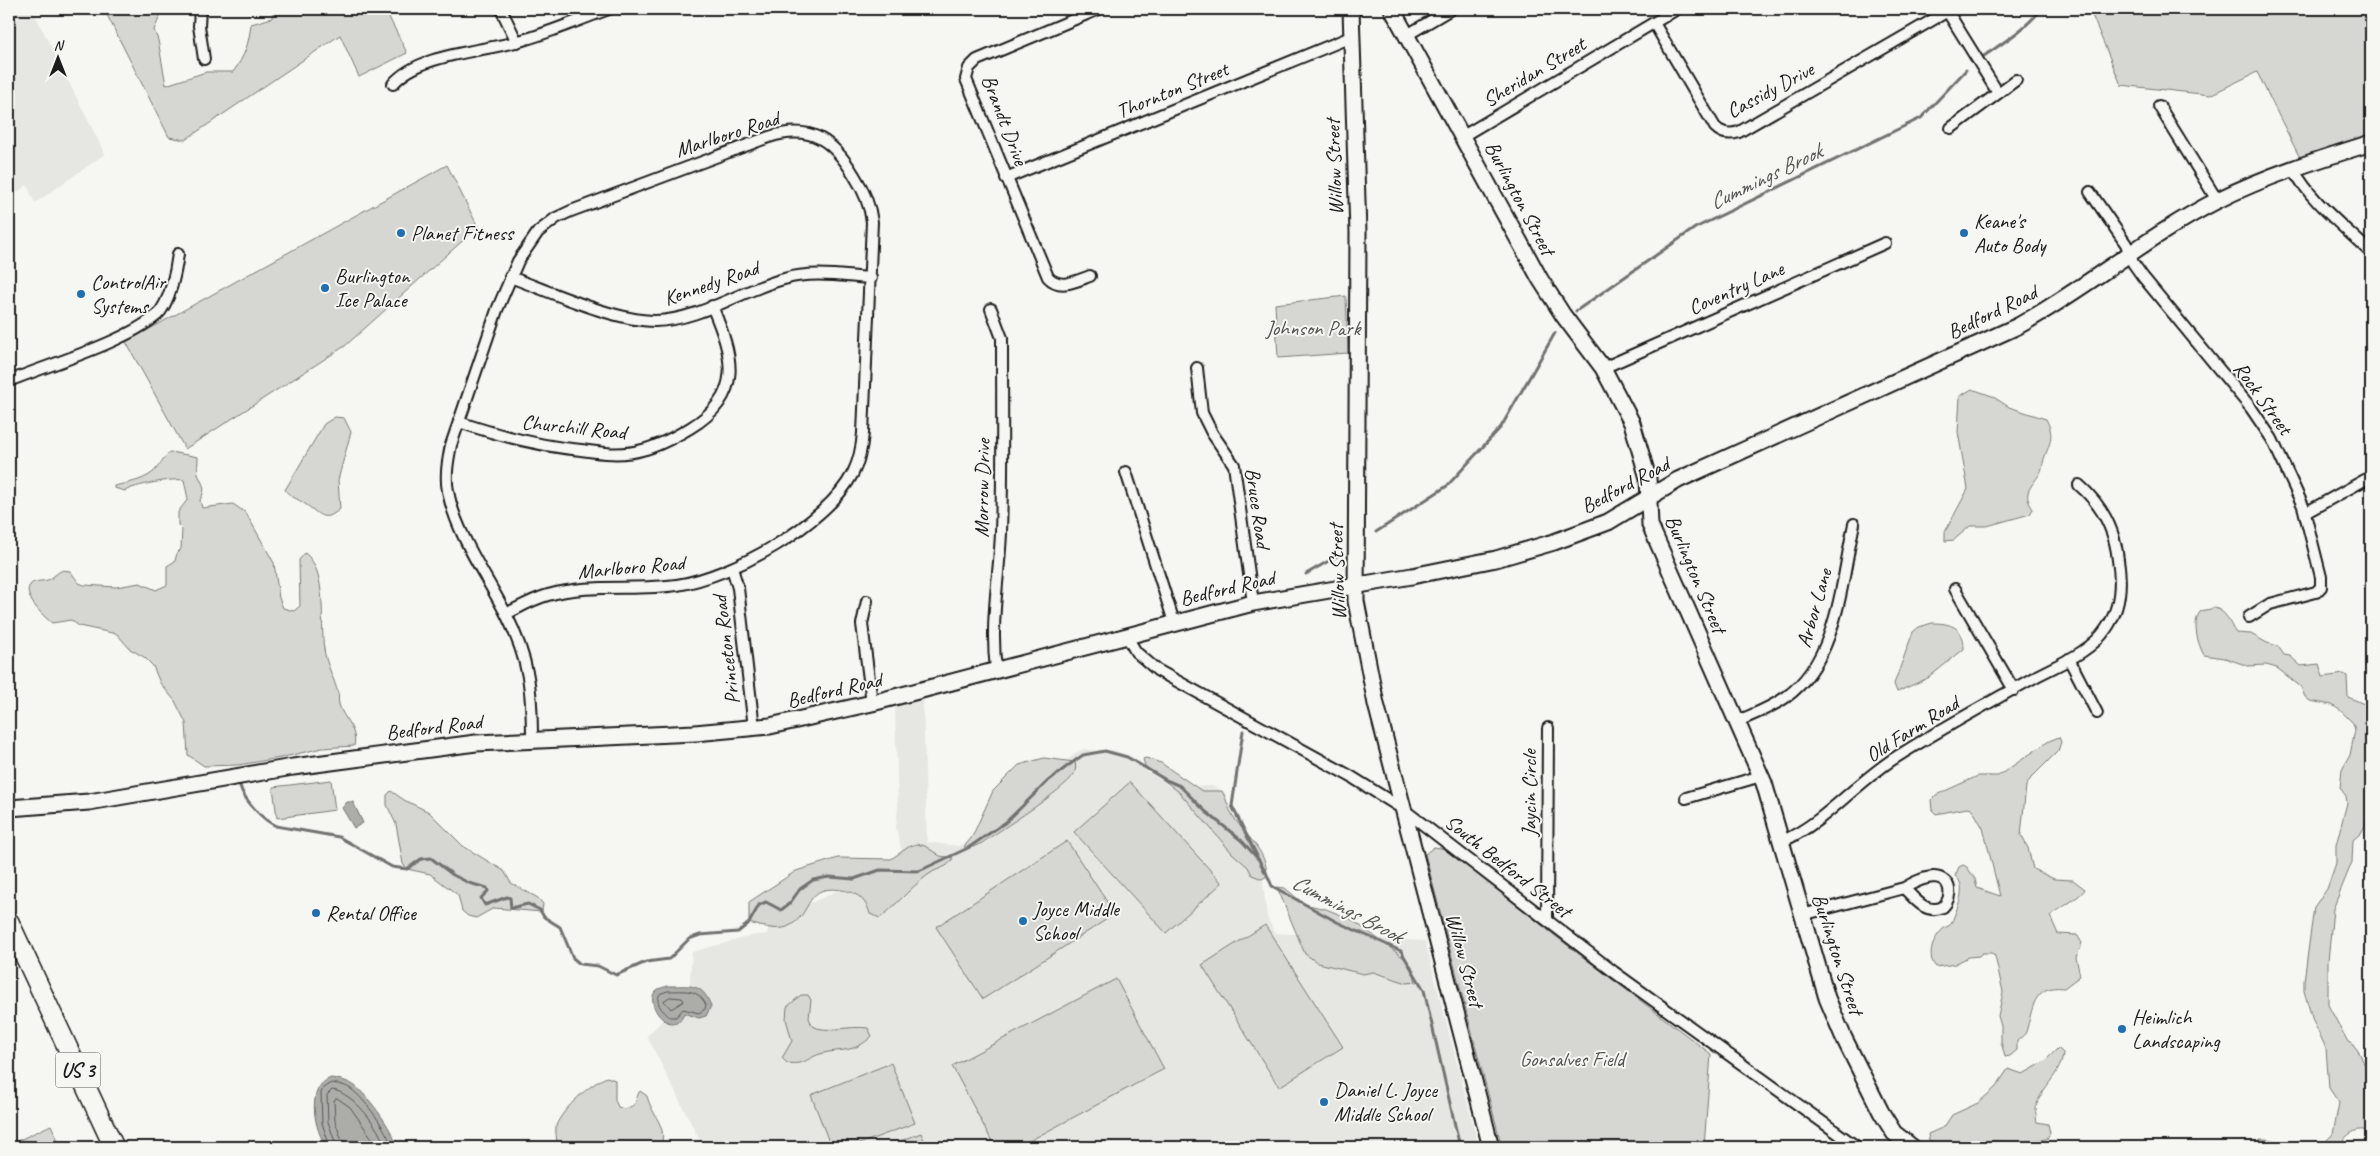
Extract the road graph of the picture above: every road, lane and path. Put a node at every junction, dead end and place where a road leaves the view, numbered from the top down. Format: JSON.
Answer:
{"nodes":[{"id":1,"x":200,"y":9,"type":"edge"},
{"id":2,"x":501,"y":9,"type":"edge"},
{"id":3,"x":609,"y":9,"type":"edge"},
{"id":4,"x":1100,"y":9,"type":"edge"},
{"id":5,"x":1351,"y":9,"type":"edge"},
{"id":6,"x":1392,"y":9,"type":"edge"},
{"id":7,"x":1451,"y":9,"type":"edge"},
{"id":8,"x":1677,"y":9,"type":"edge"},
{"id":9,"x":1947,"y":10,"type":"edge"},
{"id":10,"x":1654,"y":23,"type":"junction"},
{"id":11,"x":1407,"y":35,"type":"junction"},
{"id":12,"x":1351,"y":37,"type":"junction"},
{"id":13,"x":517,"y":42,"type":"junction"},
{"id":14,"x":204,"y":59,"type":"dead end"},
{"id":15,"x":2016,"y":80,"type":"dead end"},
{"id":16,"x":393,"y":84,"type":"dead end"},
{"id":17,"x":1998,"y":93,"type":"junction"},
{"id":18,"x":2159,"y":106,"type":"dead end"},
{"id":19,"x":1952,"y":128,"type":"dead end"},
{"id":20,"x":1463,"y":136,"type":"junction"},
{"id":21,"x":2371,"y":143,"type":"edge"},
{"id":22,"x":2294,"y":170,"type":"junction"},
{"id":23,"x":1006,"y":178,"type":"junction"},
{"id":24,"x":2090,"y":192,"type":"dead end"},
{"id":25,"x":2217,"y":200,"type":"junction"},
{"id":26,"x":1885,"y":243,"type":"dead end"},
{"id":27,"x":2129,"y":253,"type":"junction"},
{"id":28,"x":2371,"y":253,"type":"edge"},
{"id":29,"x":178,"y":254,"type":"dead end"},
{"id":30,"x":1090,"y":276,"type":"dead end"},
{"id":31,"x":510,"y":277,"type":"junction"},
{"id":32,"x":870,"y":278,"type":"junction"},
{"id":33,"x":712,"y":306,"type":"junction"},
{"id":34,"x":991,"y":309,"type":"dead end"},
{"id":35,"x":1197,"y":368,"type":"dead end"},
{"id":36,"x":1603,"y":368,"type":"junction"},
{"id":37,"x":9,"y":381,"type":"edge"},
{"id":38,"x":459,"y":422,"type":"junction"},
{"id":39,"x":1126,"y":472,"type":"dead end"},
{"id":40,"x":2370,"y":477,"type":"dead end"},
{"id":41,"x":2080,"y":485,"type":"dead end"},
{"id":42,"x":1649,"y":498,"type":"junction"},
{"id":43,"x":2305,"y":513,"type":"junction"},
{"id":44,"x":1854,"y":524,"type":"dead end"},
{"id":45,"x":732,"y":568,"type":"junction"},
{"id":46,"x":1355,"y":585,"type":"junction"},
{"id":47,"x":1954,"y":589,"type":"dead end"},
{"id":48,"x":867,"y":601,"type":"dead end"},
{"id":49,"x":1253,"y":603,"type":"junction"},
{"id":50,"x":506,"y":614,"type":"junction"},
{"id":51,"x":2249,"y":617,"type":"dead end"},
{"id":52,"x":1174,"y":622,"type":"junction"},
{"id":53,"x":1126,"y":635,"type":"junction"},
{"id":54,"x":2068,"y":659,"type":"junction"},
{"id":55,"x":996,"y":669,"type":"junction"},
{"id":56,"x":2014,"y":690,"type":"junction"},
{"id":57,"x":872,"y":703,"type":"junction"},
{"id":58,"x":2098,"y":713,"type":"dead end"},
{"id":59,"x":1738,"y":721,"type":"junction"},
{"id":60,"x":754,"y":728,"type":"junction"},
{"id":61,"x":1548,"y":728,"type":"dead end"},
{"id":62,"x":532,"y":739,"type":"junction"},
{"id":63,"x":1761,"y":776,"type":"junction"},
{"id":64,"x":1686,"y":798,"type":"dead end"},
{"id":65,"x":9,"y":808,"type":"edge"},
{"id":66,"x":1404,"y":809,"type":"junction"},
{"id":67,"x":1783,"y":841,"type":"junction"},
{"id":68,"x":1904,"y":888,"type":"dead end"},
{"id":69,"x":1802,"y":915,"type":"junction"},
{"id":70,"x":1547,"y":920,"type":"junction"},
{"id":71,"x":9,"y":922,"type":"edge"},
{"id":72,"x":114,"y":1147,"type":"edge"},
{"id":73,"x":1491,"y":1147,"type":"edge"},
{"id":74,"x":1857,"y":1147,"type":"edge"},
{"id":75,"x":1912,"y":1147,"type":"edge"}],
"edges":[{"from":1,"to":14,"type":"street"},
{"from":2,"to":13,"type":"street"},
{"from":3,"to":13,"type":"street"},
{"from":4,"to":23,"type":"street","name":"Brandt Drive"},
{"from":5,"to":12,"type":"street","name":"Willow Street"},
{"from":6,"to":11,"type":"street","name":"Burlington Street"},
{"from":7,"to":11,"type":"street"},
{"from":8,"to":10,"type":"street","name":"Sheridan Street"},
{"from":9,"to":10,"type":"street","name":"Cassidy Drive"},
{"from":9,"to":17,"type":"street"},
{"from":10,"to":20,"type":"street","name":"Sheridan Street"},
{"from":11,"to":20,"type":"street","name":"Burlington Street"},
{"from":12,"to":23,"type":"street","name":"Thornton Street"},
{"from":12,"to":46,"type":"street","name":"Willow Street"},
{"from":13,"to":16,"type":"street"},
{"from":15,"to":17,"type":"street"},
{"from":17,"to":19,"type":"street"},
{"from":18,"to":25,"type":"street"},
{"from":20,"to":36,"type":"street","name":"Burlington Street"},
{"from":21,"to":22,"type":"street","name":"Bedford Road"},
{"from":22,"to":25,"type":"street","name":"Bedford Road"},
{"from":22,"to":28,"type":"street"},
{"from":23,"to":30,"type":"street","name":"Brandt Drive"},
{"from":24,"to":27,"type":"street","name":"Rock Street"},
{"from":25,"to":27,"type":"street","name":"Bedford Road"},
{"from":26,"to":36,"type":"street","name":"Coventry Lane"},
{"from":27,"to":42,"type":"street","name":"Bedford Road"},
{"from":27,"to":43,"type":"street","name":"Rock Street"},
{"from":29,"to":37,"type":"street"},
{"from":31,"to":32,"type":"street","name":"Marlboro Road"},
{"from":31,"to":33,"type":"street","name":"Kennedy Road"},
{"from":31,"to":38,"type":"street","name":"Marlboro Road"},
{"from":32,"to":33,"type":"street","name":"Kennedy Road"},
{"from":32,"to":45,"type":"street","name":"Marlboro Road"},
{"from":33,"to":38,"type":"street","name":"Churchill Road"},
{"from":34,"to":55,"type":"street","name":"Morrow Drive"},
{"from":35,"to":49,"type":"street","name":"Bruce Road"},
{"from":36,"to":42,"type":"street","name":"Burlington Street"},
{"from":38,"to":50,"type":"street","name":"Marlboro Road"},
{"from":39,"to":52,"type":"street"},
{"from":40,"to":43,"type":"street"},
{"from":41,"to":54,"type":"street","name":"Old Farm Road"},
{"from":42,"to":46,"type":"street","name":"Bedford Road"},
{"from":42,"to":59,"type":"street","name":"Burlington Street"},
{"from":43,"to":51,"type":"street","name":"Rock Street"},
{"from":44,"to":59,"type":"street","name":"Arbor Lane"},
{"from":45,"to":50,"type":"street","name":"Marlboro Road"},
{"from":45,"to":60,"type":"street","name":"Princeton Road"},
{"from":46,"to":49,"type":"street","name":"Bedford Road"},
{"from":46,"to":66,"type":"street","name":"Willow Street"},
{"from":47,"to":56,"type":"street"},
{"from":48,"to":57,"type":"street"},
{"from":49,"to":52,"type":"street","name":"Bedford Road"},
{"from":50,"to":62,"type":"street","name":"Marlboro Road"},
{"from":52,"to":53,"type":"street","name":"Bedford Road"},
{"from":53,"to":55,"type":"street","name":"Bedford Road"},
{"from":53,"to":66,"type":"street","name":"South Bedford Street"},
{"from":54,"to":56,"type":"street","name":"Old Farm Road"},
{"from":54,"to":58,"type":"street"},
{"from":55,"to":57,"type":"street","name":"Bedford Road"},
{"from":56,"to":67,"type":"street","name":"Old Farm Road"},
{"from":57,"to":60,"type":"street","name":"Bedford Road"},
{"from":59,"to":63,"type":"street","name":"Burlington Street"},
{"from":60,"to":62,"type":"street","name":"Bedford Road"},
{"from":61,"to":70,"type":"street","name":"Jaycin Circle"},
{"from":62,"to":65,"type":"street","name":"Bedford Road"},
{"from":63,"to":64,"type":"street"},
{"from":63,"to":67,"type":"street","name":"Burlington Street"},
{"from":66,"to":70,"type":"street","name":"South Bedford Street"},
{"from":66,"to":73,"type":"street","name":"Willow Street"},
{"from":67,"to":69,"type":"street","name":"Burlington Street"},
{"from":68,"to":69,"type":"street"},
{"from":69,"to":75,"type":"street","name":"Burlington Street"},
{"from":70,"to":74,"type":"street","name":"South Bedford Street"},
{"from":71,"to":72,"type":"highway","number":"US 3"}]}
